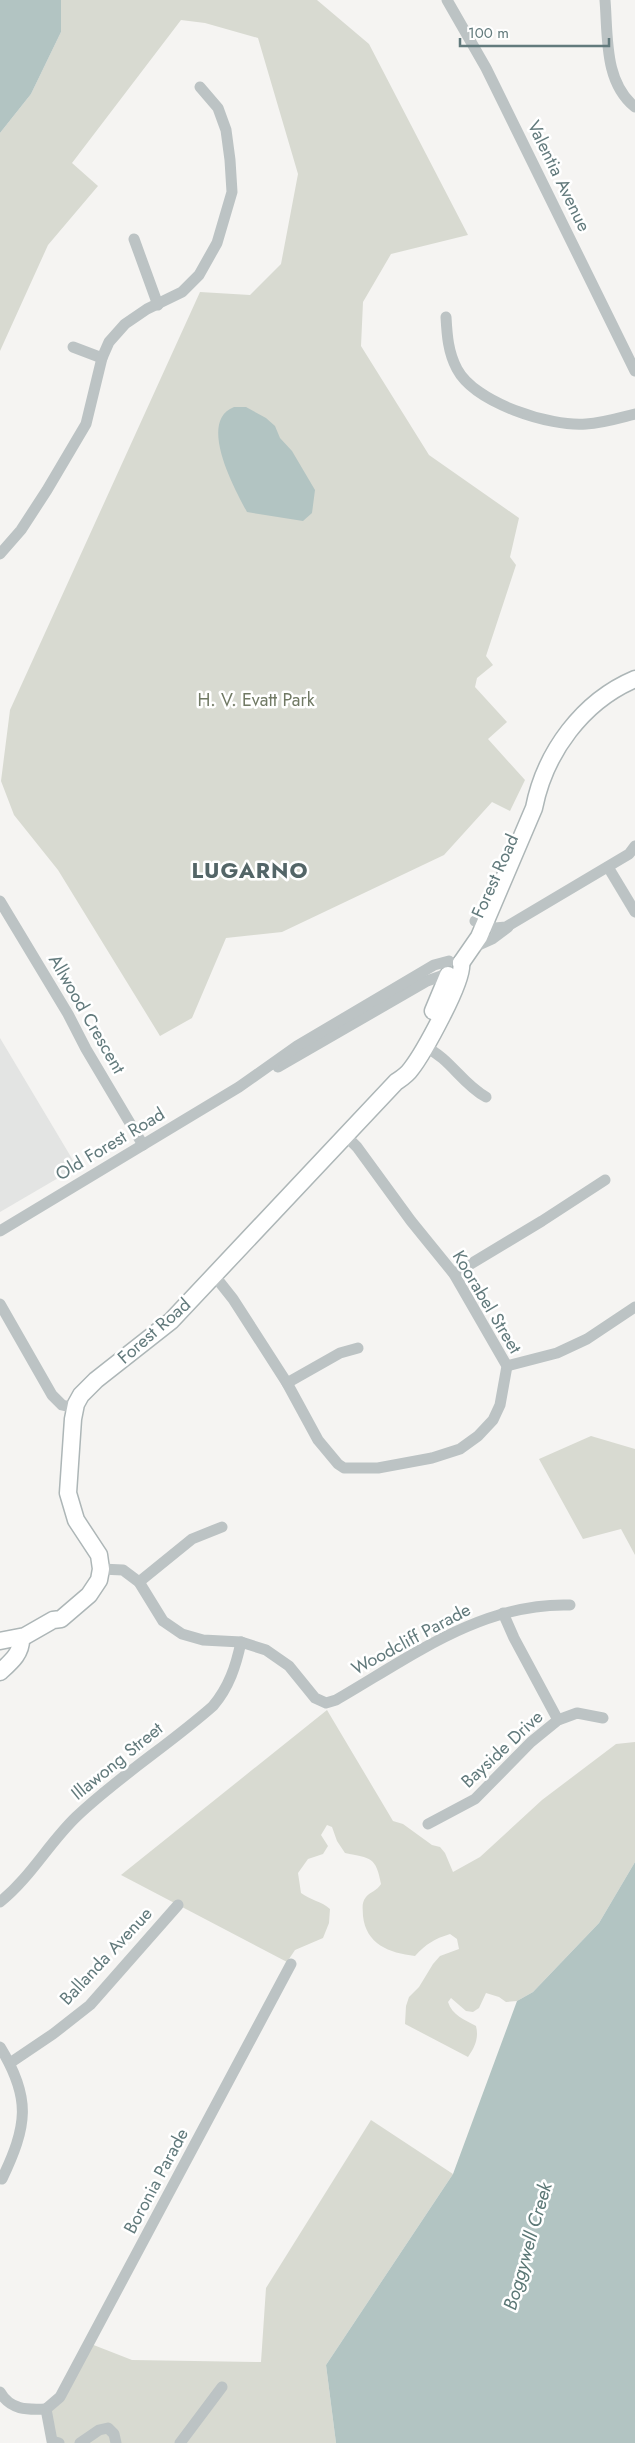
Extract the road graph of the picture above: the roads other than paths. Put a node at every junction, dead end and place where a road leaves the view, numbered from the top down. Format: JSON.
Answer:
{"nodes":[{"id":1,"x":447,"y":0,"type":"edge"},
{"id":2,"x":604,"y":0,"type":"edge"},
{"id":3,"x":200,"y":87,"type":"dead end"},
{"id":4,"x":635,"y":107,"type":"edge"},
{"id":5,"x":134,"y":239,"type":"dead end"},
{"id":6,"x":158,"y":305,"type":"junction"},
{"id":7,"x":446,"y":317,"type":"dead end"},
{"id":8,"x":73,"y":347,"type":"dead end"},
{"id":9,"x":102,"y":358,"type":"junction"},
{"id":10,"x":635,"y":371,"type":"edge"},
{"id":11,"x":635,"y":414,"type":"edge"},
{"id":12,"x":0,"y":554,"type":"edge"},
{"id":13,"x":635,"y":679,"type":"edge"},
{"id":14,"x":635,"y":846,"type":"edge"},
{"id":15,"x":608,"y":867,"type":"junction"},
{"id":16,"x":0,"y":901,"type":"edge"},
{"id":17,"x":635,"y":912,"type":"edge"},
{"id":18,"x":480,"y":922,"type":"junction"},
{"id":19,"x":509,"y":926,"type":"junction"},
{"id":20,"x":472,"y":948,"type":"junction"},
{"id":21,"x":453,"y":968,"type":"junction"},
{"id":22,"x":422,"y":984,"type":"junction"},
{"id":23,"x":440,"y":995,"type":"junction"},
{"id":24,"x":425,"y":1047,"type":"junction"},
{"id":25,"x":396,"y":1082,"type":"junction"},
{"id":26,"x":239,"y":1087,"type":"junction"},
{"id":27,"x":486,"y":1096,"type":"dead end"},
{"id":28,"x":346,"y":1136,"type":"junction"},
{"id":29,"x":143,"y":1145,"type":"junction"},
{"id":30,"x":605,"y":1180,"type":"dead end"},
{"id":31,"x":0,"y":1231,"type":"edge"},
{"id":32,"x":454,"y":1274,"type":"junction"},
{"id":33,"x":214,"y":1276,"type":"junction"},
{"id":34,"x":0,"y":1304,"type":"edge"},
{"id":35,"x":635,"y":1307,"type":"edge"},
{"id":36,"x":358,"y":1348,"type":"dead end"},
{"id":37,"x":507,"y":1366,"type":"junction"},
{"id":38,"x":287,"y":1383,"type":"junction"},
{"id":39,"x":75,"y":1408,"type":"junction"},
{"id":40,"x":222,"y":1527,"type":"dead end"},
{"id":41,"x":101,"y":1569,"type":"junction"},
{"id":42,"x":138,"y":1582,"type":"junction"},
{"id":43,"x":570,"y":1605,"type":"dead end"},
{"id":44,"x":503,"y":1613,"type":"junction"},
{"id":45,"x":241,"y":1642,"type":"junction"},
{"id":46,"x":8,"y":1645,"type":"edge"},
{"id":47,"x":0,"y":1672,"type":"edge"},
{"id":48,"x":603,"y":1718,"type":"dead end"},
{"id":49,"x":558,"y":1720,"type":"junction"},
{"id":50,"x":428,"y":1824,"type":"dead end"},
{"id":51,"x":0,"y":1902,"type":"edge"},
{"id":52,"x":178,"y":1905,"type":"dead end"},
{"id":53,"x":291,"y":1964,"type":"dead end"},
{"id":54,"x":0,"y":2047,"type":"edge"},
{"id":55,"x":10,"y":2063,"type":"junction"},
{"id":56,"x":2,"y":2179,"type":"dead end"},
{"id":57,"x":222,"y":2387,"type":"dead end"},
{"id":58,"x":0,"y":2392,"type":"edge"},
{"id":59,"x":46,"y":2409,"type":"junction"},
{"id":60,"x":59,"y":2443,"type":"edge"},
{"id":61,"x":80,"y":2443,"type":"edge"},
{"id":62,"x":116,"y":2443,"type":"edge"},
{"id":63,"x":180,"y":2443,"type":"edge"}],
"edges":[{"from":1,"to":10,"type":"street","name":"Valentia Avenue"},
{"from":2,"to":4,"type":"street"},
{"from":3,"to":6,"type":"street"},
{"from":5,"to":6,"type":"street"},
{"from":6,"to":9,"type":"street"},
{"from":7,"to":11,"type":"street"},
{"from":8,"to":9,"type":"street"},
{"from":9,"to":12,"type":"street"},
{"from":13,"to":18,"type":"street","name":"Forest Road"},
{"from":14,"to":15,"type":"street"},
{"from":15,"to":17,"type":"street"},
{"from":15,"to":19,"type":"street"},
{"from":16,"to":29,"type":"street","name":"Allwood Crescent"},
{"from":18,"to":19,"type":"street"},
{"from":18,"to":20,"type":"street","name":"Forest Road"},
{"from":18,"to":21,"type":"street","name":"Forest Road"},
{"from":19,"to":20,"type":"street"},
{"from":20,"to":21,"type":"street","name":"Forest Road"},
{"from":21,"to":22,"type":"street","name":"Old Forest Road"},
{"from":21,"to":23,"type":"street","name":"Forest Road"},
{"from":21,"to":24,"type":"street","name":"Forest Road"},
{"from":21,"to":26,"type":"street","name":"Old Forest Road"},
{"from":22,"to":23,"type":"street"},
{"from":22,"to":26,"type":"street","name":"Old Forest Road"},
{"from":23,"to":25,"type":"street","name":"Forest Road"},
{"from":24,"to":25,"type":"street","name":"Forest Road"},
{"from":24,"to":27,"type":"street"},
{"from":25,"to":28,"type":"street","name":"Forest Road"},
{"from":26,"to":29,"type":"street","name":"Old Forest Road"},
{"from":28,"to":32,"type":"street","name":"Koorabel Street"},
{"from":28,"to":33,"type":"street","name":"Forest Road"},
{"from":29,"to":31,"type":"street","name":"Old Forest Road"},
{"from":30,"to":32,"type":"street"},
{"from":32,"to":37,"type":"street","name":"Koorabel Street"},
{"from":33,"to":38,"type":"street","name":"Koorabel Street"},
{"from":33,"to":39,"type":"street","name":"Forest Road"},
{"from":34,"to":39,"type":"street"},
{"from":35,"to":37,"type":"street"},
{"from":36,"to":38,"type":"street"},
{"from":37,"to":38,"type":"street","name":"Koorabel Street"},
{"from":39,"to":41,"type":"street","name":"Forest Road"},
{"from":40,"to":42,"type":"street"},
{"from":41,"to":42,"type":"street"},
{"from":41,"to":46,"type":"street"},
{"from":42,"to":45,"type":"street"},
{"from":43,"to":44,"type":"street","name":"Woodcliff Parade"},
{"from":44,"to":45,"type":"street","name":"Woodcliff Parade"},
{"from":44,"to":49,"type":"street"},
{"from":45,"to":51,"type":"street","name":"Illawong Street"},
{"from":46,"to":47,"type":"street"},
{"from":48,"to":49,"type":"street","name":"Bayside Drive"},
{"from":49,"to":50,"type":"street","name":"Bayside Drive"},
{"from":52,"to":55,"type":"street","name":"Ballanda Avenue"},
{"from":53,"to":59,"type":"street","name":"Boronia Parade"},
{"from":54,"to":55,"type":"street"},
{"from":55,"to":56,"type":"street"},
{"from":57,"to":63,"type":"street"},
{"from":58,"to":59,"type":"street"},
{"from":59,"to":60,"type":"street"},
{"from":61,"to":62,"type":"street"}]}
